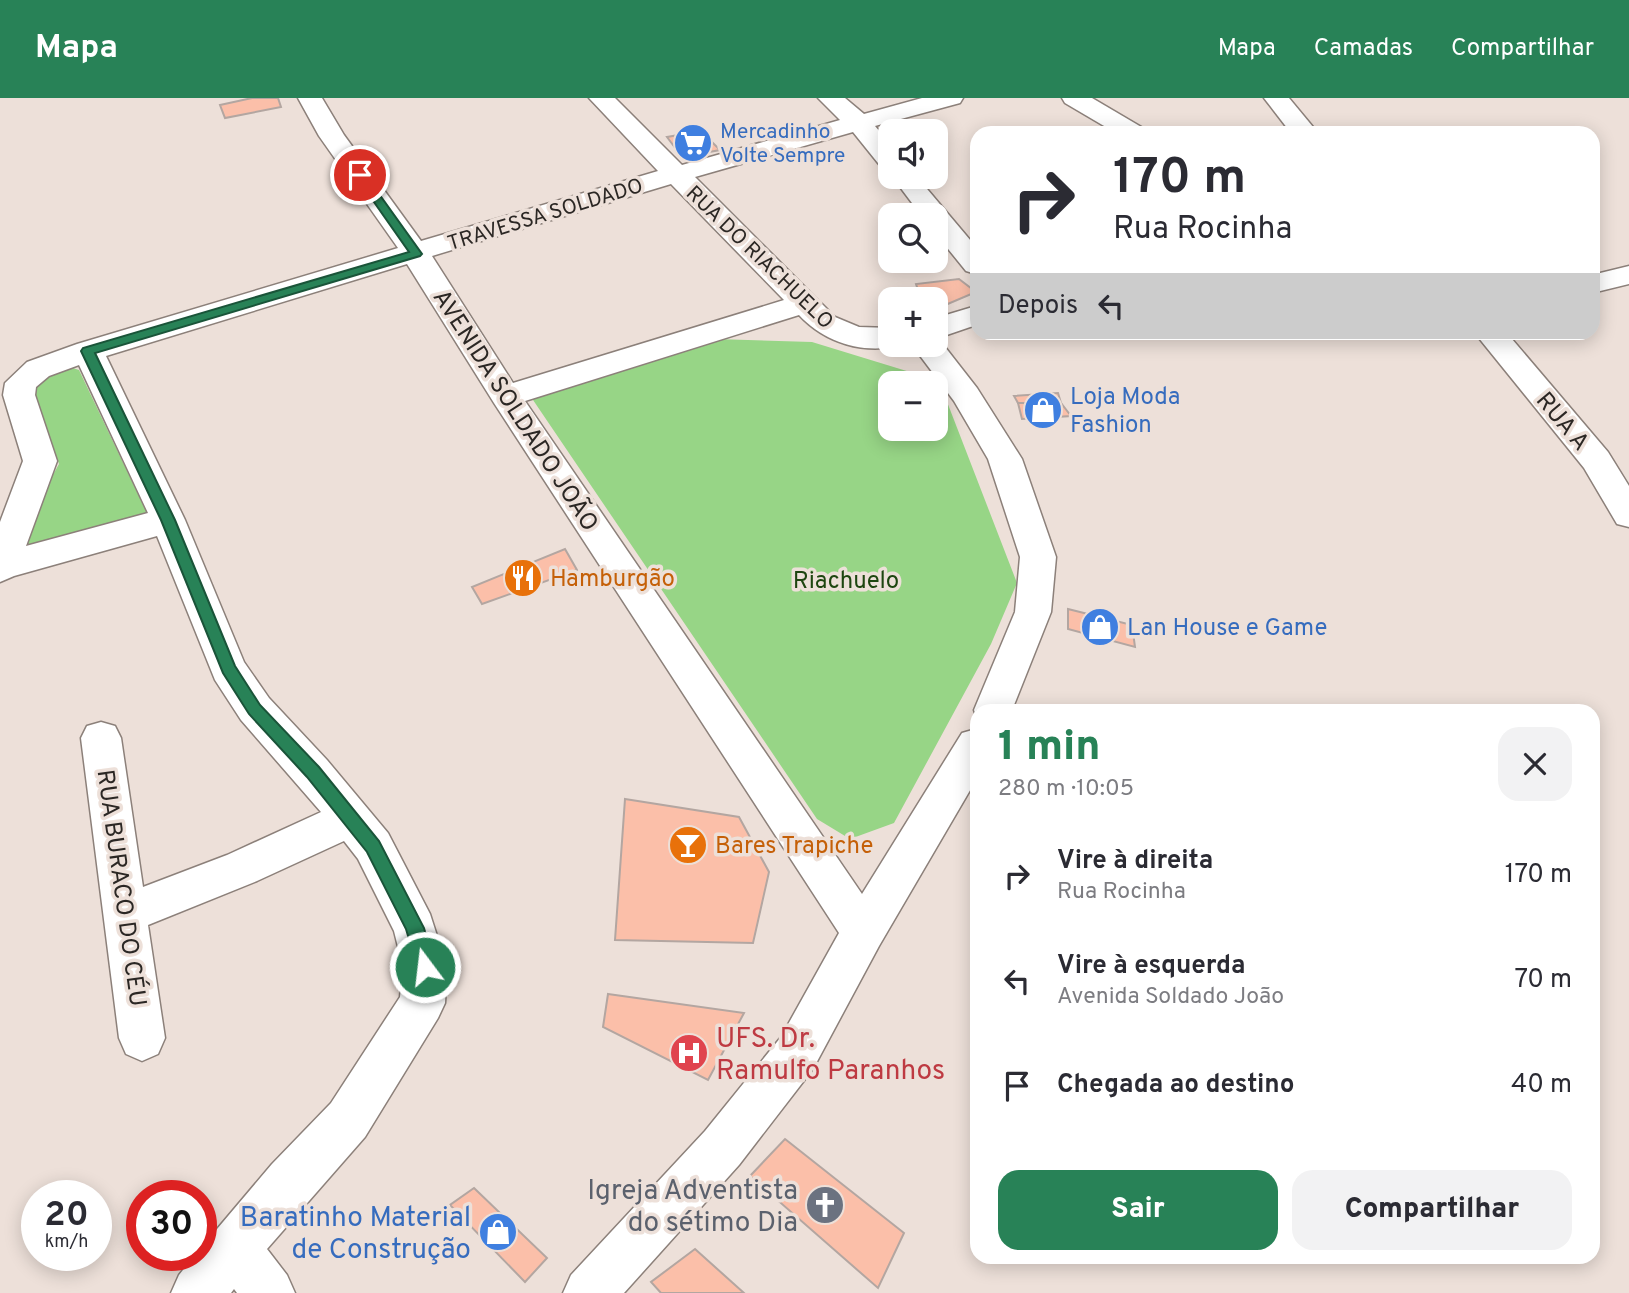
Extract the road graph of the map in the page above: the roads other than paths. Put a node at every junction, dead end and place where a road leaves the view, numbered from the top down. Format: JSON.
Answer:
{"nodes":[{"id":1,"x":310,"y":98,"type":"edge"},
{"id":2,"x":601,"y":98,"type":"edge"},
{"id":3,"x":830,"y":98,"type":"edge"},
{"id":4,"x":951,"y":98,"type":"edge"},
{"id":5,"x":1074,"y":98,"type":"edge"},
{"id":6,"x":1276,"y":98,"type":"edge"},
{"id":7,"x":858,"y":122,"type":"junction"},
{"id":8,"x":1122,"y":126,"type":"edge"},
{"id":9,"x":1299,"y":126,"type":"edge"},
{"id":10,"x":878,"y":146,"type":"edge"},
{"id":11,"x":673,"y":174,"type":"junction"},
{"id":12,"x":913,"y":189,"type":"edge"},
{"id":13,"x":925,"y":203,"type":"edge"},
{"id":14,"x":948,"y":231,"type":"edge"},
{"id":15,"x":416,"y":254,"type":"junction"},
{"id":16,"x":970,"y":258,"type":"edge"},
{"id":17,"x":1629,"y":275,"type":"edge"},
{"id":18,"x":1600,"y":282,"type":"edge"},
{"id":19,"x":804,"y":304,"type":"junction"},
{"id":20,"x":970,"y":317,"type":"edge"},
{"id":21,"x":948,"y":325,"type":"edge"},
{"id":22,"x":878,"y":340,"type":"edge"},
{"id":23,"x":1496,"y":340,"type":"edge"},
{"id":24,"x":88,"y":351,"type":"junction"},
{"id":25,"x":936,"y":357,"type":"edge"},
{"id":26,"x":505,"y":396,"type":"junction"},
{"id":27,"x":14,"y":496,"type":"edge"},
{"id":28,"x":1629,"y":516,"type":"edge"},
{"id":29,"x":168,"y":520,"type":"junction"},
{"id":30,"x":1,"y":568,"type":"edge"},
{"id":31,"x":995,"y":704,"type":"edge"},
{"id":32,"x":101,"y":738,"type":"dead end"},
{"id":33,"x":970,"y":755,"type":"edge"},
{"id":34,"x":349,"y":819,"type":"junction"},
{"id":35,"x":125,"y":914,"type":"junction"},
{"id":36,"x":863,"y":932,"type":"junction"},
{"id":37,"x":142,"y":1038,"type":"dead end"},
{"id":38,"x":235,"y":1249,"type":"junction"},
{"id":39,"x":197,"y":1293,"type":"edge"},
{"id":40,"x":269,"y":1293,"type":"edge"},
{"id":41,"x":589,"y":1293,"type":"edge"}],
"edges":[{"from":1,"to":15,"type":"street","name":"AVENIDA SOLDADO JOÃO"},
{"from":2,"to":11,"type":"street","name":"RUA DO RIACHUELO"},
{"from":3,"to":7,"type":"street"},
{"from":4,"to":7,"type":"street","name":"TRAVESSA SOLDADO"},
{"from":5,"to":8,"type":"street"},
{"from":6,"to":9,"type":"street"},
{"from":7,"to":10,"type":"street"},
{"from":7,"to":11,"type":"street","name":"TRAVESSA SOLDADO"},
{"from":11,"to":15,"type":"street","name":"TRAVESSA SOLDADO"},
{"from":11,"to":19,"type":"street","name":"RUA DO RIACHUELO"},
{"from":12,"to":13,"type":"street"},
{"from":14,"to":16,"type":"street"},
{"from":15,"to":24,"type":"street","name":"TRAVESSA SOLDADO"},
{"from":15,"to":26,"type":"street","name":"AVENIDA SOLDADO JOÃO"},
{"from":17,"to":18,"type":"street"},
{"from":19,"to":22,"type":"street","name":"RUA DO RIACHUELO"},
{"from":19,"to":26,"type":"street"},
{"from":20,"to":21,"type":"street"},
{"from":23,"to":28,"type":"street","name":"RUA A"},
{"from":24,"to":27,"type":"street","name":"TRAVESSA SOLDADO"},
{"from":24,"to":29,"type":"street"},
{"from":25,"to":31,"type":"street"},
{"from":26,"to":36,"type":"street","name":"AVENIDA SOLDADO JOÃO"},
{"from":27,"to":30,"type":"street"},
{"from":29,"to":30,"type":"street"},
{"from":29,"to":34,"type":"street"},
{"from":32,"to":35,"type":"street","name":"RUA BURACO DO CÉU"},
{"from":33,"to":36,"type":"street"},
{"from":34,"to":35,"type":"street"},
{"from":34,"to":38,"type":"street"},
{"from":35,"to":37,"type":"street","name":"RUA BURACO DO CÉU"},
{"from":36,"to":41,"type":"street"},
{"from":38,"to":39,"type":"street"},
{"from":38,"to":40,"type":"street"}]}
